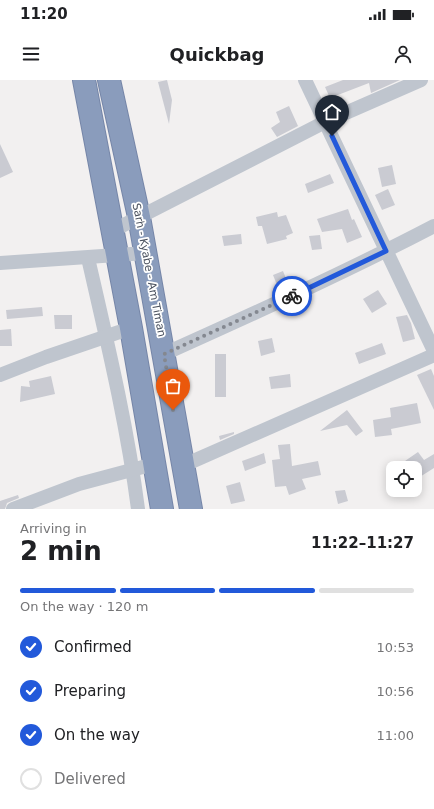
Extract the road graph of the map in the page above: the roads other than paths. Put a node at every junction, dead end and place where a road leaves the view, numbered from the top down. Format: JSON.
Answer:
{"nodes":[{"id":1,"x":84,"y":80,"type":"edge"},
{"id":2,"x":305,"y":80,"type":"edge"},
{"id":3,"x":421,"y":80,"type":"edge"},
{"id":4,"x":114,"y":82,"type":"edge"},
{"id":5,"x":325,"y":122,"type":"junction"},
{"id":6,"x":139,"y":217,"type":"junction"},
{"id":7,"x":434,"y":226,"type":"edge"},
{"id":8,"x":112,"y":231,"type":"junction"},
{"id":9,"x":386,"y":251,"type":"junction"},
{"id":10,"x":146,"y":253,"type":"junction"},
{"id":11,"x":116,"y":256,"type":"junction"},
{"id":12,"x":88,"y":258,"type":"junction"},
{"id":13,"x":0,"y":262,"type":"edge"},
{"id":14,"x":131,"y":328,"type":"junction"},
{"id":15,"x":106,"y":337,"type":"junction"},
{"id":16,"x":434,"y":351,"type":"edge"},
{"id":17,"x":164,"y":354,"type":"junction"},
{"id":18,"x":434,"y":355,"type":"edge"},
{"id":19,"x":0,"y":376,"type":"edge"},
{"id":20,"x":154,"y":464,"type":"junction"},
{"id":21,"x":182,"y":466,"type":"junction"},
{"id":22,"x":133,"y":470,"type":"junction"},
{"id":23,"x":13,"y":509,"type":"edge"},
{"id":24,"x":138,"y":509,"type":"edge"},
{"id":25,"x":162,"y":509,"type":"edge"},
{"id":26,"x":191,"y":509,"type":"edge"}],
"edges":[{"from":1,"to":8,"type":"highway"},
{"from":2,"to":5,"type":"street"},
{"from":3,"to":5,"type":"street"},
{"from":4,"to":6,"type":"highway","name":"Sarh - Kyabe - Am Timan"},
{"from":5,"to":6,"type":"street"},
{"from":5,"to":9,"type":"street"},
{"from":6,"to":8,"type":"street"},
{"from":6,"to":10,"type":"highway","name":"Sarh - Kyabe - Am Timan"},
{"from":7,"to":9,"type":"street"},
{"from":8,"to":11,"type":"highway"},
{"from":9,"to":16,"type":"street"},
{"from":9,"to":17,"type":"street"},
{"from":10,"to":11,"type":"street"},
{"from":10,"to":17,"type":"highway","name":"Sarh - Kyabe - Am Timan"},
{"from":11,"to":12,"type":"street"},
{"from":11,"to":14,"type":"highway"},
{"from":12,"to":13,"type":"street"},
{"from":12,"to":15,"type":"street"},
{"from":14,"to":15,"type":"street"},
{"from":14,"to":20,"type":"highway"},
{"from":15,"to":19,"type":"street"},
{"from":15,"to":22,"type":"street"},
{"from":17,"to":21,"type":"highway","name":"Sarh - Kyabe - Am Timan"},
{"from":18,"to":21,"type":"street"},
{"from":20,"to":22,"type":"street"},
{"from":20,"to":25,"type":"highway"},
{"from":21,"to":26,"type":"highway","name":"Sarh - Kyabe - Am Timan"},
{"from":22,"to":23,"type":"street"},
{"from":22,"to":24,"type":"street"}]}
